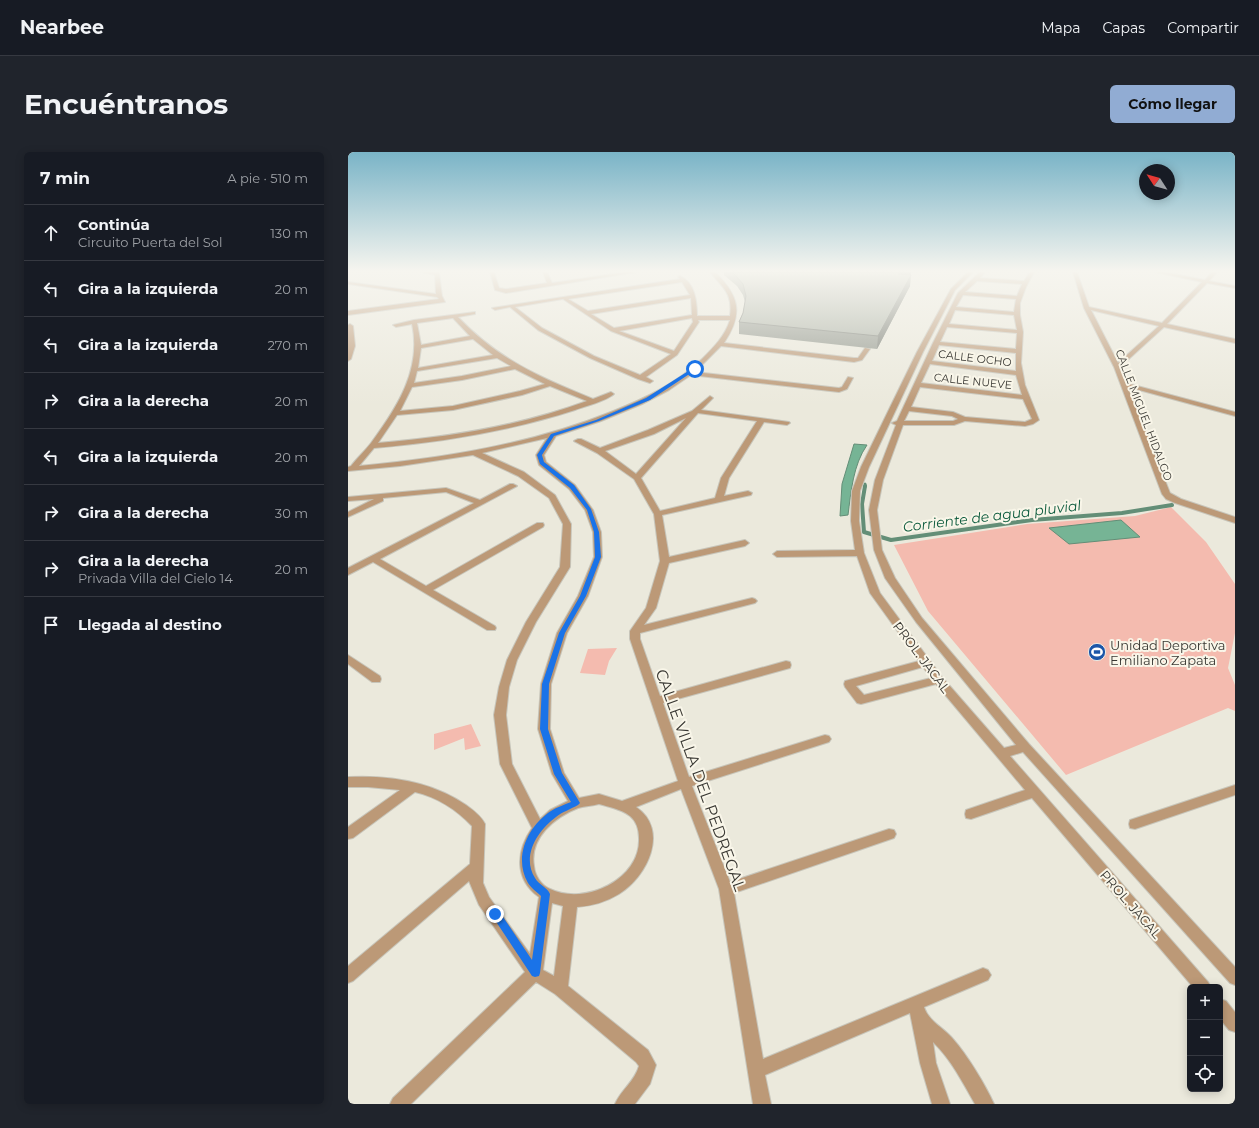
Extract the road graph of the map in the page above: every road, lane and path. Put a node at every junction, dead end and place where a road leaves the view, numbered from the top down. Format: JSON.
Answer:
{"nodes":[{"id":1,"x":451,"y":316,"type":"edge"},
{"id":2,"x":454,"y":316,"type":"edge"},
{"id":3,"x":524,"y":316,"type":"edge"},
{"id":4,"x":591,"y":316,"type":"edge"},
{"id":5,"x":733,"y":316,"type":"edge"},
{"id":6,"x":939,"y":316,"type":"edge"},
{"id":7,"x":949,"y":316,"type":"edge"},
{"id":8,"x":1017,"y":316,"type":"edge"},
{"id":9,"x":1091,"y":316,"type":"edge"},
{"id":10,"x":1125,"y":316,"type":"edge"},
{"id":11,"x":1172,"y":316,"type":"edge"},
{"id":12,"x":695,"y":319,"type":"junction"},
{"id":13,"x":732,"y":320,"type":"junction"},
{"id":14,"x":414,"y":322,"type":"junction"},
{"id":15,"x":396,"y":325,"type":"dead end"},
{"id":16,"x":945,"y":325,"type":"junction"},
{"id":17,"x":1163,"y":325,"type":"junction"},
{"id":18,"x":350,"y":326,"type":"dead end"},
{"id":19,"x":613,"y":330,"type":"junction"},
{"id":20,"x":1020,"y":332,"type":"junction"},
{"id":21,"x":350,"y":333,"type":"edge"},
{"id":22,"x":474,"y":337,"type":"junction"},
{"id":23,"x":1235,"y":341,"type":"edge"},
{"id":24,"x":936,"y":343,"type":"junction"},
{"id":25,"x":720,"y":344,"type":"junction"},
{"id":26,"x":418,"y":347,"type":"junction"},
{"id":27,"x":867,"y":349,"type":"edge"},
{"id":28,"x":1018,"y":351,"type":"junction"},
{"id":29,"x":675,"y":354,"type":"junction"},
{"id":30,"x":497,"y":356,"type":"junction"},
{"id":31,"x":348,"y":359,"type":"edge"},
{"id":32,"x":928,"y":362,"type":"junction"},
{"id":33,"x":516,"y":367,"type":"junction"},
{"id":34,"x":1117,"y":367,"type":"junction"},
{"id":35,"x":415,"y":370,"type":"junction"},
{"id":36,"x":691,"y":373,"type":"junction"},
{"id":37,"x":1019,"y":373,"type":"junction"},
{"id":38,"x":640,"y":378,"type":"junction"},
{"id":39,"x":850,"y":378,"type":"dead end"},
{"id":40,"x":650,"y":381,"type":"dead end"},
{"id":41,"x":550,"y":384,"type":"junction"},
{"id":42,"x":1123,"y":384,"type":"junction"},
{"id":43,"x":918,"y":385,"type":"junction"},
{"id":44,"x":409,"y":386,"type":"junction"},
{"id":45,"x":611,"y":394,"type":"dead end"},
{"id":46,"x":1026,"y":397,"type":"junction"},
{"id":47,"x":710,"y":398,"type":"dead end"},
{"id":48,"x":593,"y":402,"type":"junction"},
{"id":49,"x":907,"y":410,"type":"junction"},
{"id":50,"x":696,"y":411,"type":"junction"},
{"id":51,"x":396,"y":413,"type":"junction"},
{"id":52,"x":1235,"y":414,"type":"edge"},
{"id":53,"x":762,"y":419,"type":"junction"},
{"id":54,"x":964,"y":419,"type":"junction"},
{"id":55,"x":787,"y":422,"type":"dead end"},
{"id":56,"x":886,"y":422,"type":"junction"},
{"id":57,"x":900,"y":423,"type":"junction"},
{"id":58,"x":553,"y":435,"type":"junction"},
{"id":59,"x":578,"y":441,"type":"dead end"},
{"id":60,"x":372,"y":446,"type":"junction"},
{"id":61,"x":600,"y":451,"type":"junction"},
{"id":62,"x":475,"y":453,"type":"junction"},
{"id":63,"x":353,"y":467,"type":"edge"},
{"id":64,"x":637,"y":478,"type":"junction"},
{"id":65,"x":513,"y":486,"type":"dead end"},
{"id":66,"x":748,"y":493,"type":"dead end"},
{"id":67,"x":385,"y":497,"type":"junction"},
{"id":68,"x":348,"y":499,"type":"edge"},
{"id":69,"x":719,"y":500,"type":"junction"},
{"id":70,"x":481,"y":503,"type":"junction"},
{"id":71,"x":658,"y":514,"type":"junction"},
{"id":72,"x":348,"y":515,"type":"edge"},
{"id":73,"x":1235,"y":520,"type":"edge"},
{"id":74,"x":540,"y":525,"type":"dead end"},
{"id":75,"x":745,"y":543,"type":"dead end"},
{"id":76,"x":860,"y":553,"type":"junction"},
{"id":77,"x":777,"y":554,"type":"dead end"},
{"id":78,"x":374,"y":559,"type":"junction"},
{"id":79,"x":665,"y":561,"type":"junction"},
{"id":80,"x":348,"y":572,"type":"edge"},
{"id":81,"x":426,"y":590,"type":"junction"},
{"id":82,"x":752,"y":601,"type":"dead end"},
{"id":83,"x":490,"y":628,"type":"dead end"},
{"id":84,"x":635,"y":631,"type":"junction"},
{"id":85,"x":348,"y":659,"type":"edge"},
{"id":86,"x":924,"y":663,"type":"junction"},
{"id":87,"x":786,"y":665,"type":"dead end"},
{"id":88,"x":376,"y":679,"type":"dead end"},
{"id":89,"x":938,"y":680,"type":"junction"},
{"id":90,"x":657,"y":701,"type":"junction"},
{"id":91,"x":825,"y":739,"type":"dead end"},
{"id":92,"x":1025,"y":747,"type":"junction"},
{"id":93,"x":1003,"y":753,"type":"junction"},
{"id":94,"x":348,"y":782,"type":"edge"},
{"id":95,"x":685,"y":783,"type":"junction"},
{"id":96,"x":413,"y":787,"type":"junction"},
{"id":97,"x":1235,"y":790,"type":"edge"},
{"id":98,"x":1034,"y":792,"type":"junction"},
{"id":99,"x":576,"y":803,"type":"junction"},
{"id":100,"x":623,"y":806,"type":"junction"},
{"id":101,"x":971,"y":814,"type":"dead end"},
{"id":102,"x":1135,"y":824,"type":"dead end"},
{"id":103,"x":538,"y":828,"type":"junction"},
{"id":104,"x":348,"y":834,"type":"edge"},
{"id":105,"x":889,"y":834,"type":"dead end"},
{"id":106,"x":476,"y":867,"type":"junction"},
{"id":107,"x":726,"y":889,"type":"junction"},
{"id":108,"x":546,"y":894,"type":"junction"},
{"id":109,"x":571,"y":900,"type":"junction"},
{"id":110,"x":535,"y":973,"type":"junction"},
{"id":111,"x":983,"y":975,"type":"dead end"},
{"id":112,"x":348,"y":976,"type":"edge"},
{"id":113,"x":1235,"y":978,"type":"edge"},
{"id":114,"x":1200,"y":984,"type":"edge"},
{"id":115,"x":560,"y":989,"type":"junction"},
{"id":116,"x":915,"y":1004,"type":"junction"},
{"id":117,"x":1223,"y":1010,"type":"edge"},
{"id":118,"x":921,"y":1021,"type":"junction"},
{"id":119,"x":1235,"y":1024,"type":"edge"},
{"id":120,"x":757,"y":1070,"type":"junction"},
{"id":121,"x":399,"y":1104,"type":"edge"},
{"id":122,"x":624,"y":1104,"type":"edge"},
{"id":123,"x":762,"y":1104,"type":"edge"},
{"id":124,"x":941,"y":1104,"type":"edge"},
{"id":125,"x":986,"y":1104,"type":"edge"}],
"edges":[{"from":1,"to":14,"type":"street"},
{"from":2,"to":22,"type":"street"},
{"from":3,"to":38,"type":"street"},
{"from":4,"to":19,"type":"street"},
{"from":5,"to":13,"type":"street"},
{"from":6,"to":56,"type":"street","name":"PROL. JACAL"},
{"from":7,"to":16,"type":"street","name":"PROL. JACAL"},
{"from":8,"to":20,"type":"street"},
{"from":9,"to":34,"type":"street","name":"CALLE MIGUEL HIDALGO"},
{"from":10,"to":17,"type":"street"},
{"from":11,"to":17,"type":"street"},
{"from":12,"to":13,"type":"street"},
{"from":12,"to":19,"type":"street"},
{"from":12,"to":29,"type":"street"},
{"from":13,"to":25,"type":"street"},
{"from":14,"to":15,"type":"street"},
{"from":14,"to":26,"type":"street"},
{"from":16,"to":20,"type":"street"},
{"from":16,"to":24,"type":"street","name":"PROL. JACAL"},
{"from":17,"to":23,"type":"street"},
{"from":17,"to":34,"type":"street"},
{"from":18,"to":21,"type":"street"},
{"from":19,"to":29,"type":"street"},
{"from":20,"to":28,"type":"street"},
{"from":21,"to":31,"type":"street"},
{"from":22,"to":26,"type":"street"},
{"from":22,"to":30,"type":"street"},
{"from":24,"to":28,"type":"street"},
{"from":24,"to":32,"type":"street","name":"PROL. JACAL"},
{"from":25,"to":27,"type":"street"},
{"from":25,"to":36,"type":"street"},
{"from":26,"to":35,"type":"street"},
{"from":28,"to":37,"type":"street"},
{"from":29,"to":38,"type":"street"},
{"from":30,"to":33,"type":"street"},
{"from":30,"to":35,"type":"street"},
{"from":32,"to":37,"type":"street","name":"CALLE OCHO"},
{"from":32,"to":43,"type":"street","name":"PROL. JACAL"},
{"from":33,"to":41,"type":"street"},
{"from":33,"to":44,"type":"street"},
{"from":34,"to":42,"type":"street","name":"CALLE MIGUEL HIDALGO"},
{"from":35,"to":44,"type":"street"},
{"from":36,"to":39,"type":"street"},
{"from":36,"to":58,"type":"street"},
{"from":37,"to":46,"type":"street"},
{"from":38,"to":40,"type":"street"},
{"from":41,"to":48,"type":"street"},
{"from":41,"to":51,"type":"street"},
{"from":42,"to":52,"type":"street"},
{"from":42,"to":73,"type":"street","name":"CALLE MIGUEL HIDALGO"},
{"from":43,"to":46,"type":"street","name":"CALLE NUEVE"},
{"from":43,"to":49,"type":"street","name":"PROL. JACAL"},
{"from":44,"to":51,"type":"street"},
{"from":45,"to":48,"type":"street"},
{"from":46,"to":54,"type":"street"},
{"from":47,"to":50,"type":"street"},
{"from":48,"to":60,"type":"street"},
{"from":49,"to":54,"type":"street"},
{"from":49,"to":57,"type":"street","name":"PROL. JACAL"},
{"from":50,"to":53,"type":"street"},
{"from":50,"to":61,"type":"street"},
{"from":50,"to":64,"type":"street"},
{"from":51,"to":60,"type":"street"},
{"from":53,"to":55,"type":"street"},
{"from":53,"to":69,"type":"street"},
{"from":54,"to":57,"type":"street"},
{"from":56,"to":57,"type":"street"},
{"from":56,"to":76,"type":"street","name":"PROL. JACAL"},
{"from":57,"to":92,"type":"street","name":"PROL. JACAL"},
{"from":58,"to":62,"type":"street"},
{"from":58,"to":99,"type":"street"},
{"from":59,"to":61,"type":"street"},
{"from":60,"to":63,"type":"street"},
{"from":61,"to":64,"type":"street"},
{"from":62,"to":63,"type":"street"},
{"from":62,"to":103,"type":"street"},
{"from":64,"to":71,"type":"street"},
{"from":65,"to":70,"type":"street"},
{"from":66,"to":69,"type":"street"},
{"from":67,"to":68,"type":"street"},
{"from":67,"to":70,"type":"street"},
{"from":67,"to":72,"type":"street"},
{"from":69,"to":71,"type":"street"},
{"from":70,"to":78,"type":"street"},
{"from":71,"to":79,"type":"street"},
{"from":74,"to":81,"type":"street"},
{"from":75,"to":79,"type":"street"},
{"from":76,"to":77,"type":"street"},
{"from":76,"to":86,"type":"street","name":"PROL. JACAL"},
{"from":78,"to":80,"type":"street"},
{"from":78,"to":81,"type":"street"},
{"from":79,"to":84,"type":"street"},
{"from":81,"to":83,"type":"street"},
{"from":82,"to":84,"type":"street"},
{"from":84,"to":90,"type":"street","name":"CALLE VILLA DEL PEDREGAL"},
{"from":85,"to":88,"type":"street"},
{"from":86,"to":89,"type":"street","name":"PROL. JACAL"},
{"from":86,"to":89,"type":"street"},
{"from":87,"to":90,"type":"street"},
{"from":89,"to":93,"type":"street","name":"PROL. JACAL"},
{"from":90,"to":95,"type":"street","name":"CALLE VILLA DEL PEDREGAL"},
{"from":91,"to":95,"type":"street"},
{"from":92,"to":93,"type":"street"},
{"from":92,"to":113,"type":"street","name":"PROL. JACAL"},
{"from":93,"to":98,"type":"street","name":"PROL. JACAL"},
{"from":94,"to":96,"type":"street"},
{"from":95,"to":100,"type":"street"},
{"from":95,"to":107,"type":"street","name":"CALLE VILLA DEL PEDREGAL"},
{"from":96,"to":104,"type":"street"},
{"from":96,"to":106,"type":"street"},
{"from":97,"to":102,"type":"street"},
{"from":98,"to":101,"type":"street"},
{"from":98,"to":114,"type":"street","name":"PROL. JACAL"},
{"from":99,"to":100,"type":"street"},
{"from":99,"to":103,"type":"street"},
{"from":100,"to":109,"type":"street"},
{"from":103,"to":108,"type":"street"},
{"from":105,"to":107,"type":"street"},
{"from":106,"to":110,"type":"street"},
{"from":106,"to":112,"type":"street"},
{"from":107,"to":120,"type":"street","name":"CALLE VILLA DEL PEDREGAL"},
{"from":108,"to":109,"type":"street"},
{"from":108,"to":110,"type":"street"},
{"from":109,"to":115,"type":"street"},
{"from":110,"to":115,"type":"street"},
{"from":110,"to":121,"type":"street"},
{"from":111,"to":116,"type":"street"},
{"from":115,"to":122,"type":"street"},
{"from":116,"to":118,"type":"street"},
{"from":116,"to":120,"type":"street"},
{"from":117,"to":119,"type":"street"},
{"from":118,"to":124,"type":"street"},
{"from":118,"to":125,"type":"street"},
{"from":120,"to":123,"type":"street","name":"CALLE VILLA DEL PEDREGAL"}]}
